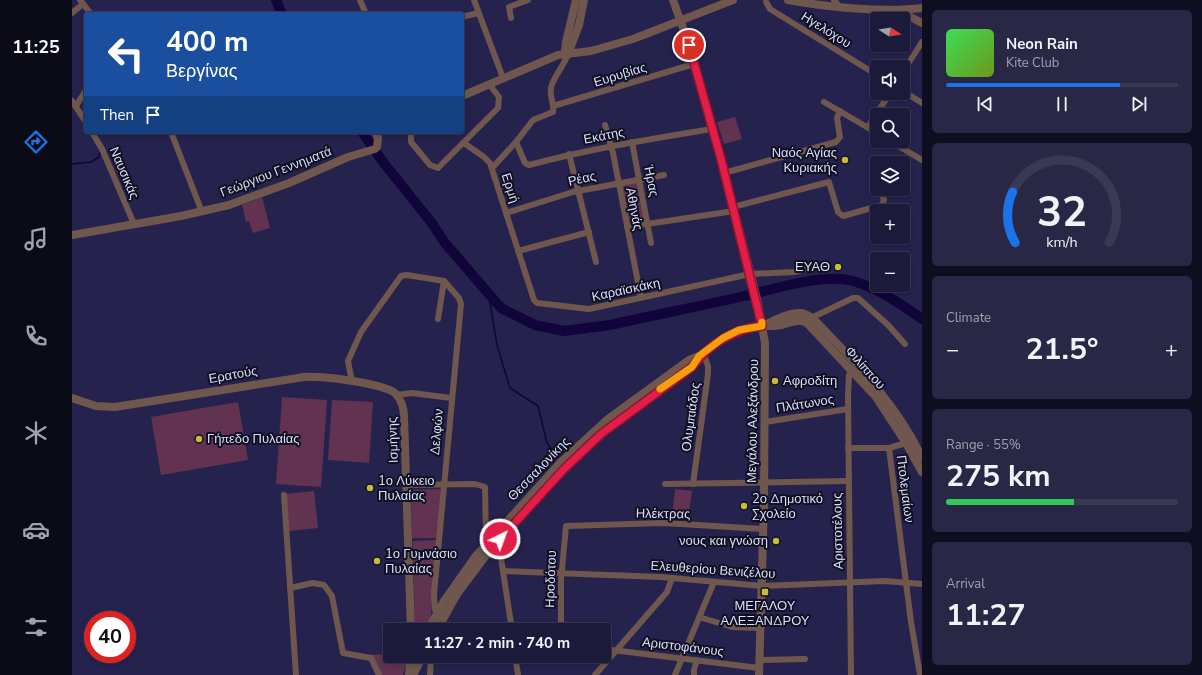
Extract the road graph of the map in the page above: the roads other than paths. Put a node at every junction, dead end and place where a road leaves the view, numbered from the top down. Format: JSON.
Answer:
{"nodes":[{"id":1,"x":360,"y":0,"type":"edge"},
{"id":2,"x":474,"y":0,"type":"edge"},
{"id":3,"x":528,"y":0,"type":"edge"},
{"id":4,"x":576,"y":0,"type":"edge"},
{"id":5,"x":584,"y":0,"type":"edge"},
{"id":6,"x":673,"y":0,"type":"edge"},
{"id":7,"x":733,"y":0,"type":"edge"},
{"id":8,"x":788,"y":0,"type":"edge"},
{"id":9,"x":82,"y":2,"type":"edge"},
{"id":10,"x":766,"y":2,"type":"dead end"},
{"id":11,"x":836,"y":3,"type":"edge"},
{"id":12,"x":922,"y":8,"type":"edge"},
{"id":13,"x":894,"y":9,"type":"junction"},
{"id":14,"x":90,"y":12,"type":"edge"},
{"id":15,"x":365,"y":12,"type":"edge"},
{"id":16,"x":72,"y":13,"type":"edge"},
{"id":17,"x":478,"y":13,"type":"junction"},
{"id":18,"x":464,"y":16,"type":"edge"},
{"id":19,"x":511,"y":18,"type":"dead end"},
{"id":20,"x":680,"y":20,"type":"junction"},
{"id":21,"x":922,"y":22,"type":"edge"},
{"id":22,"x":922,"y":42,"type":"edge"},
{"id":23,"x":568,"y":54,"type":"junction"},
{"id":24,"x":910,"y":61,"type":"edge"},
{"id":25,"x":694,"y":64,"type":"junction"},
{"id":26,"x":870,"y":71,"type":"edge"},
{"id":27,"x":503,"y":78,"type":"junction"},
{"id":28,"x":489,"y":84,"type":"junction"},
{"id":29,"x":84,"y":92,"type":"edge"},
{"id":30,"x":464,"y":95,"type":"edge"},
{"id":31,"x":910,"y":95,"type":"edge"},
{"id":32,"x":885,"y":100,"type":"edge"},
{"id":33,"x":824,"y":102,"type":"dead end"},
{"id":34,"x":922,"y":103,"type":"edge"},
{"id":35,"x":74,"y":104,"type":"edge"},
{"id":36,"x":553,"y":106,"type":"junction"},
{"id":37,"x":840,"y":111,"type":"junction"},
{"id":38,"x":84,"y":119,"type":"edge"},
{"id":39,"x":605,"y":125,"type":"dead end"},
{"id":40,"x":868,"y":127,"type":"joint"},
{"id":41,"x":712,"y":129,"type":"junction"},
{"id":42,"x":93,"y":134,"type":"edge"},
{"id":43,"x":172,"y":134,"type":"edge"},
{"id":44,"x":376,"y":134,"type":"edge"},
{"id":45,"x":411,"y":134,"type":"edge"},
{"id":46,"x":516,"y":142,"type":"junction"},
{"id":47,"x":632,"y":142,"type":"junction"},
{"id":48,"x":464,"y":143,"type":"junction"},
{"id":49,"x":611,"y":146,"type":"junction"},
{"id":50,"x":902,"y":148,"type":"edge"},
{"id":51,"x":568,"y":154,"type":"junction"},
{"id":52,"x":922,"y":160,"type":"edge"},
{"id":53,"x":492,"y":168,"type":"junction"},
{"id":54,"x":724,"y":173,"type":"junction"},
{"id":55,"x":664,"y":175,"type":"dead end"},
{"id":56,"x":639,"y":179,"type":"junction"},
{"id":57,"x":618,"y":183,"type":"junction"},
{"id":58,"x":579,"y":191,"type":"junction"},
{"id":59,"x":883,"y":196,"type":"edge"},
{"id":60,"x":733,"y":209,"type":"junction"},
{"id":61,"x":202,"y":212,"type":"junction"},
{"id":62,"x":506,"y":213,"type":"junction"},
{"id":63,"x":134,"y":224,"type":"junction"},
{"id":64,"x":648,"y":224,"type":"junction"},
{"id":65,"x":627,"y":228,"type":"junction"},
{"id":66,"x":590,"y":232,"type":"junction"},
{"id":67,"x":72,"y":235,"type":"edge"},
{"id":68,"x":651,"y":243,"type":"dead end"},
{"id":69,"x":518,"y":250,"type":"junction"},
{"id":70,"x":596,"y":262,"type":"dead end"},
{"id":71,"x":809,"y":268,"type":"dead end"},
{"id":72,"x":750,"y":274,"type":"junction"},
{"id":73,"x":444,"y":281,"type":"junction"},
{"id":74,"x":641,"y":298,"type":"junction"},
{"id":75,"x":811,"y":318,"type":"junction"},
{"id":76,"x":438,"y":319,"type":"dead end"},
{"id":77,"x":764,"y":325,"type":"junction"},
{"id":78,"x":905,"y":344,"type":"dead end"},
{"id":79,"x":701,"y":355,"type":"junction"},
{"id":80,"x":852,"y":370,"type":"junction"},
{"id":81,"x":862,"y":381,"type":"junction"},
{"id":82,"x":352,"y":382,"type":"junction"},
{"id":83,"x":848,"y":387,"type":"junction"},
{"id":84,"x":397,"y":396,"type":"junction"},
{"id":85,"x":72,"y":398,"type":"edge"},
{"id":86,"x":451,"y":398,"type":"junction"},
{"id":87,"x":848,"y":409,"type":"junction"},
{"id":88,"x":765,"y":422,"type":"junction"},
{"id":89,"x":906,"y":443,"type":"junction"},
{"id":90,"x":848,"y":448,"type":"junction"},
{"id":91,"x":889,"y":448,"type":"junction"},
{"id":92,"x":922,"y":458,"type":"edge"},
{"id":93,"x":922,"y":472,"type":"edge"},
{"id":94,"x":848,"y":481,"type":"junction"},
{"id":95,"x":764,"y":483,"type":"junction"},
{"id":96,"x":444,"y":484,"type":"junction"},
{"id":97,"x":665,"y":484,"type":"dead end"},
{"id":98,"x":693,"y":484,"type":"junction"},
{"id":99,"x":406,"y":485,"type":"junction"},
{"id":100,"x":284,"y":495,"type":"dead end"},
{"id":101,"x":565,"y":528,"type":"joint"},
{"id":102,"x":763,"y":528,"type":"junction"},
{"id":103,"x":490,"y":545,"type":"junction"},
{"id":104,"x":503,"y":571,"type":"junction"},
{"id":105,"x":562,"y":574,"type":"junction"},
{"id":106,"x":672,"y":578,"type":"junction"},
{"id":107,"x":714,"y":582,"type":"junction"},
{"id":108,"x":849,"y":583,"type":"junction"},
{"id":109,"x":906,"y":583,"type":"junction"},
{"id":110,"x":922,"y":584,"type":"edge"},
{"id":111,"x":762,"y":586,"type":"junction"},
{"id":112,"x":290,"y":588,"type":"junction"},
{"id":113,"x":440,"y":616,"type":"junction"},
{"id":114,"x":699,"y":617,"type":"junction"},
{"id":115,"x":411,"y":623,"type":"edge"},
{"id":116,"x":434,"y":623,"type":"edge"},
{"id":117,"x":438,"y":623,"type":"edge"},
{"id":118,"x":511,"y":623,"type":"edge"},
{"id":119,"x":561,"y":623,"type":"edge"},
{"id":120,"x":760,"y":628,"type":"junction"},
{"id":121,"x":611,"y":650,"type":"edge"},
{"id":122,"x":617,"y":650,"type":"junction"},
{"id":123,"x":682,"y":658,"type":"junction"},
{"id":124,"x":805,"y":659,"type":"dead end"},
{"id":125,"x":697,"y":660,"type":"junction"},
{"id":126,"x":759,"y":660,"type":"junction"},
{"id":127,"x":411,"y":663,"type":"edge"},
{"id":128,"x":412,"y":663,"type":"edge"},
{"id":129,"x":419,"y":663,"type":"edge"},
{"id":130,"x":431,"y":663,"type":"edge"},
{"id":131,"x":516,"y":663,"type":"edge"},
{"id":132,"x":411,"y":666,"type":"junction"},
{"id":133,"x":759,"y":672,"type":"edge"},
{"id":134,"x":296,"y":675,"type":"edge"},
{"id":135,"x":379,"y":675,"type":"edge"},
{"id":136,"x":410,"y":675,"type":"edge"},
{"id":137,"x":413,"y":675,"type":"edge"},
{"id":138,"x":430,"y":675,"type":"edge"},
{"id":139,"x":518,"y":675,"type":"edge"},
{"id":140,"x":595,"y":675,"type":"edge"},
{"id":141,"x":675,"y":675,"type":"edge"},
{"id":142,"x":694,"y":675,"type":"edge"},
{"id":143,"x":851,"y":675,"type":"edge"},
{"id":144,"x":920,"y":675,"type":"edge"}],
"edges":[{"from":1,"to":15,"type":"street"},
{"from":2,"to":17,"type":"street"},
{"from":3,"to":19,"type":"street"},
{"from":4,"to":23,"type":"street"},
{"from":5,"to":23,"type":"street"},
{"from":6,"to":20,"type":"street","name":"Μεγάλου Αλεξάνδρου"},
{"from":7,"to":20,"type":"street"},
{"from":8,"to":11,"type":"street"},
{"from":9,"to":14,"type":"street"},
{"from":9,"to":16,"type":"street"},
{"from":10,"to":26,"type":"street","name":"Ηγελόχου"},
{"from":11,"to":13,"type":"street"},
{"from":12,"to":13,"type":"street"},
{"from":13,"to":21,"type":"street"},
{"from":17,"to":18,"type":"street"},
{"from":17,"to":27,"type":"street"},
{"from":20,"to":23,"type":"street"},
{"from":20,"to":25,"type":"street","name":"Μεγάλου Αλεξάνδρου"},
{"from":22,"to":24,"type":"street"},
{"from":23,"to":27,"type":"street"},
{"from":23,"to":36,"type":"street"},
{"from":25,"to":36,"type":"street","name":"Ευρυβίας"},
{"from":25,"to":41,"type":"street","name":"Μεγάλου Αλεξάνδρου"},
{"from":27,"to":28,"type":"street"},
{"from":28,"to":30,"type":"street"},
{"from":28,"to":48,"type":"street"},
{"from":29,"to":35,"type":"street"},
{"from":31,"to":34,"type":"street"},
{"from":32,"to":40,"type":"street"},
{"from":33,"to":37,"type":"street"},
{"from":35,"to":38,"type":"street"},
{"from":36,"to":46,"type":"street"},
{"from":37,"to":40,"type":"street"},
{"from":37,"to":54,"type":"street"},
{"from":39,"to":49,"type":"street","name":"Αθηνάς"},
{"from":41,"to":47,"type":"street","name":"Εκάτης"},
{"from":41,"to":54,"type":"street","name":"Μεγάλου Αλεξάνδρου"},
{"from":42,"to":63,"type":"street","name":"Ναυσικάς"},
{"from":43,"to":61,"type":"street"},
{"from":44,"to":61,"type":"street","name":"Γεώργιου Γεννηματά"},
{"from":45,"to":48,"type":"street"},
{"from":46,"to":51,"type":"street","name":"Εκάτης"},
{"from":46,"to":53,"type":"street"},
{"from":47,"to":49,"type":"street","name":"Εκάτης"},
{"from":47,"to":56,"type":"street","name":"Ήρας"},
{"from":48,"to":53,"type":"street","name":"Ερμή"},
{"from":49,"to":51,"type":"street","name":"Εκάτης"},
{"from":49,"to":57,"type":"street","name":"Αθηνάς"},
{"from":50,"to":52,"type":"street"},
{"from":51,"to":58,"type":"street"},
{"from":53,"to":62,"type":"street","name":"Ερμή"},
{"from":54,"to":60,"type":"street","name":"Μεγάλου Αλεξάνδρου"},
{"from":55,"to":56,"type":"street","name":"Ρέας"},
{"from":56,"to":57,"type":"street","name":"Ρέας"},
{"from":56,"to":64,"type":"street","name":"Ήρας"},
{"from":57,"to":58,"type":"street","name":"Ρέας"},
{"from":57,"to":65,"type":"street","name":"Αθηνάς"},
{"from":58,"to":62,"type":"street","name":"Ρέας"},
{"from":58,"to":66,"type":"street"},
{"from":59,"to":60,"type":"street"},
{"from":60,"to":64,"type":"street"},
{"from":60,"to":72,"type":"street","name":"Μεγάλου Αλεξάνδρου"},
{"from":61,"to":63,"type":"street","name":"Γεώργιου Γεννηματά"},
{"from":62,"to":69,"type":"street","name":"Ερμή"},
{"from":63,"to":67,"type":"street","name":"Γεώργιου Γεννηματά"},
{"from":64,"to":65,"type":"street"},
{"from":64,"to":68,"type":"street","name":"Ήρας"},
{"from":65,"to":74,"type":"street","name":"Αθηνάς"},
{"from":66,"to":69,"type":"street"},
{"from":66,"to":70,"type":"street"},
{"from":69,"to":74,"type":"street","name":"Καραϊσκάκη"},
{"from":71,"to":72,"type":"street","name":"Καραϊσκάκη"},
{"from":72,"to":74,"type":"street","name":"Καραϊσκάκη"},
{"from":72,"to":77,"type":"street","name":"Μεγάλου Αλεξάνδρου"},
{"from":73,"to":76,"type":"street"},
{"from":73,"to":82,"type":"street"},
{"from":73,"to":86,"type":"street","name":"Δελφών"},
{"from":75,"to":77,"type":"street"},
{"from":75,"to":78,"type":"street"},
{"from":75,"to":92,"type":"street","name":"Φιλίππου"},
{"from":77,"to":79,"type":"street","name":"Θεσσαλονίκης"},
{"from":77,"to":80,"type":"street","name":"Φιλίππου"},
{"from":77,"to":88,"type":"street","name":"Μεγάλου Αλεξάνδρου"},
{"from":79,"to":98,"type":"street","name":"Ολυμπιάδος"},
{"from":79,"to":103,"type":"street","name":"Θεσσαλονίκης"},
{"from":80,"to":81,"type":"street","name":"Φιλίππου"},
{"from":80,"to":83,"type":"street","name":"Αριστοτέλους"},
{"from":81,"to":83,"type":"street"},
{"from":81,"to":89,"type":"street","name":"Φιλίππου"},
{"from":82,"to":84,"type":"street","name":"Ερατούς"},
{"from":82,"to":85,"type":"street","name":"Ερατούς"},
{"from":83,"to":87,"type":"street","name":"Αριστοτέλους"},
{"from":84,"to":86,"type":"street"},
{"from":84,"to":99,"type":"street","name":"Ισμήνης"},
{"from":86,"to":96,"type":"street","name":"Δελφών"},
{"from":87,"to":88,"type":"street","name":"Πλάτωνος"},
{"from":87,"to":90,"type":"street","name":"Αριστοτέλους"},
{"from":88,"to":95,"type":"street","name":"Μεγάλου Αλεξάνδρου"},
{"from":89,"to":91,"type":"street"},
{"from":89,"to":93,"type":"street","name":"Φιλίππου"},
{"from":90,"to":91,"type":"street"},
{"from":90,"to":94,"type":"street","name":"Αριστοτέλους"},
{"from":91,"to":109,"type":"street","name":"Πτολεμαίων"},
{"from":94,"to":95,"type":"street"},
{"from":94,"to":108,"type":"street","name":"Αριστοτέλους"},
{"from":95,"to":98,"type":"street"},
{"from":95,"to":102,"type":"street","name":"Μεγάλου Αλεξάνδρου"},
{"from":96,"to":99,"type":"street"},
{"from":96,"to":103,"type":"street"},
{"from":96,"to":113,"type":"street","name":"Δελφών"},
{"from":97,"to":98,"type":"street"},
{"from":99,"to":115,"type":"street","name":"Ισμήνης"},
{"from":100,"to":112,"type":"street"},
{"from":101,"to":102,"type":"street","name":"Ηλέκτρας"},
{"from":101,"to":105,"type":"street","name":"Ηροδότου"},
{"from":102,"to":111,"type":"street","name":"Μεγάλου Αλεξάνδρου"},
{"from":103,"to":104,"type":"street"},
{"from":103,"to":113,"type":"street","name":"Θεσσαλονίκης"},
{"from":104,"to":105,"type":"street","name":"Ελευθερίου Βενιζέλου"},
{"from":104,"to":118,"type":"street"},
{"from":105,"to":106,"type":"street","name":"Ελευθερίου Βενιζέλου"},
{"from":105,"to":119,"type":"street","name":"Ηροδότου"},
{"from":106,"to":107,"type":"street","name":"Ελευθερίου Βενιζέλου"},
{"from":106,"to":122,"type":"street"},
{"from":107,"to":111,"type":"street","name":"Ελευθερίου Βενιζέλου"},
{"from":107,"to":114,"type":"street"},
{"from":108,"to":109,"type":"street","name":"Ελευθερίου Βενιζέλου"},
{"from":108,"to":111,"type":"street","name":"Ελευθερίου Βενιζέλου"},
{"from":108,"to":143,"type":"street","name":"Αριστοτέλους"},
{"from":109,"to":110,"type":"street","name":"Ελευθερίου Βενιζέλου"},
{"from":109,"to":144,"type":"street","name":"Πτολεμαίων"},
{"from":111,"to":120,"type":"street","name":"Μεγάλου Αλεξάνδρου"},
{"from":112,"to":134,"type":"street"},
{"from":112,"to":135,"type":"street"},
{"from":113,"to":116,"type":"street","name":"Θεσσαλονίκης"},
{"from":113,"to":117,"type":"street","name":"Θεσσαλονίκης"},
{"from":114,"to":120,"type":"street"},
{"from":114,"to":123,"type":"street"},
{"from":120,"to":126,"type":"street","name":"Μεγάλου Αλεξάνδρου"},
{"from":121,"to":122,"type":"street","name":"Αριστοφάνους"},
{"from":122,"to":123,"type":"street","name":"Αριστοφάνους"},
{"from":122,"to":140,"type":"street"},
{"from":123,"to":125,"type":"street","name":"Αριστοφάνους"},
{"from":123,"to":141,"type":"street"},
{"from":124,"to":126,"type":"street"},
{"from":125,"to":133,"type":"street","name":"Αριστοφάνους"},
{"from":125,"to":142,"type":"street"},
{"from":126,"to":133,"type":"street","name":"Μεγάλου Αλεξάνδρου"},
{"from":127,"to":132,"type":"street"},
{"from":128,"to":132,"type":"street"},
{"from":129,"to":137,"type":"street"},
{"from":130,"to":138,"type":"street"},
{"from":131,"to":139,"type":"street"},
{"from":132,"to":136,"type":"street"}]}
